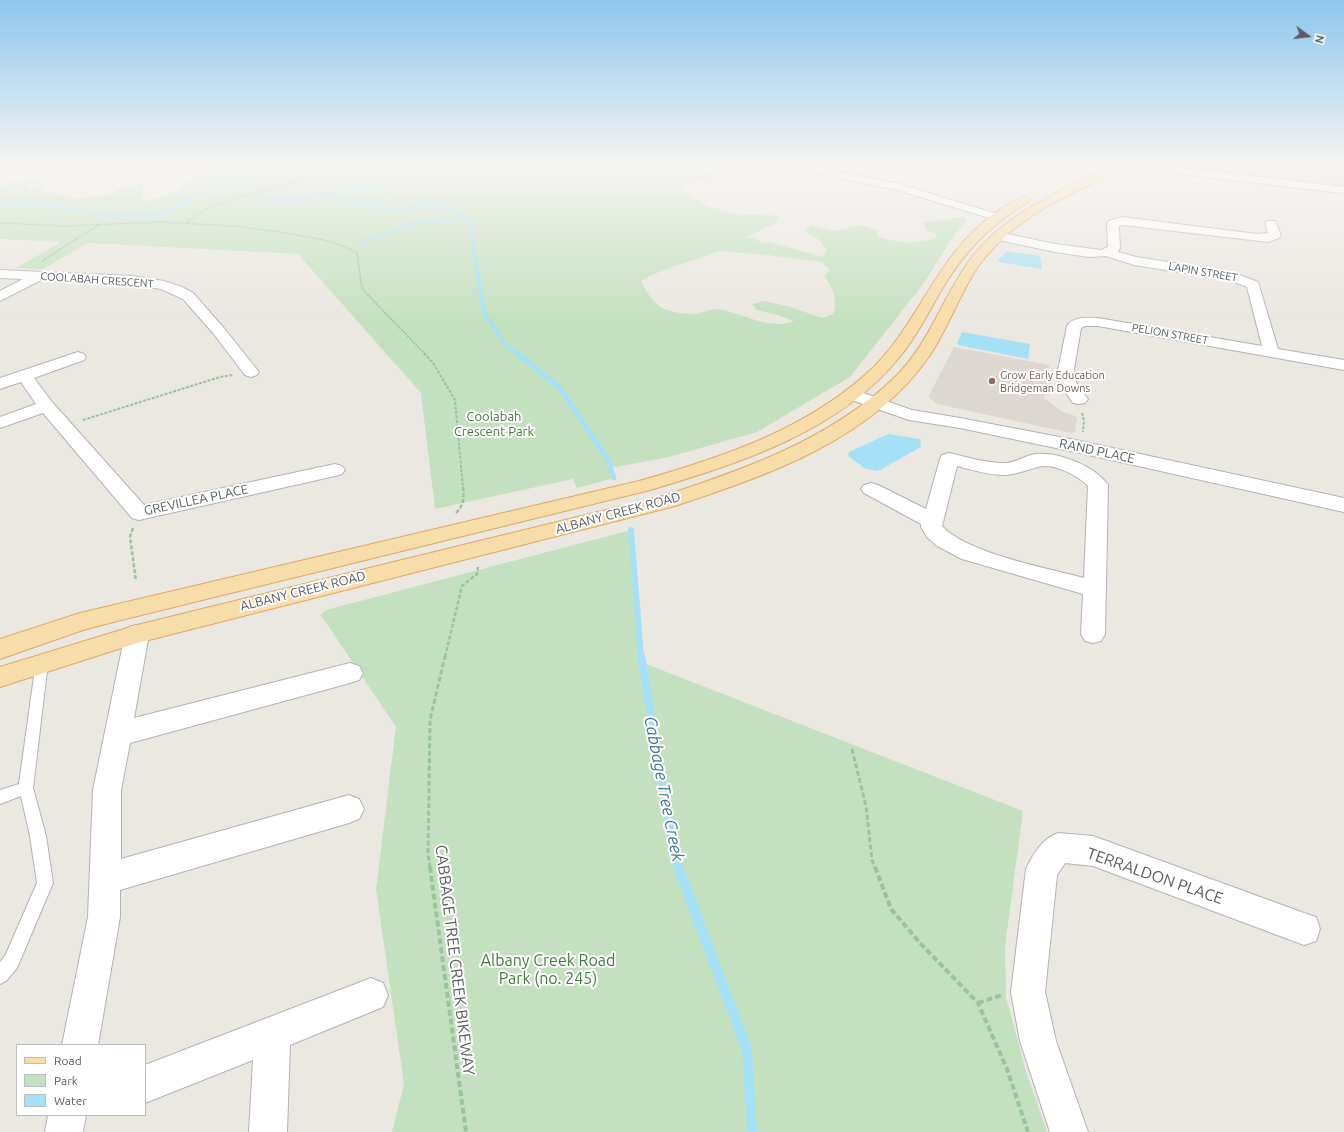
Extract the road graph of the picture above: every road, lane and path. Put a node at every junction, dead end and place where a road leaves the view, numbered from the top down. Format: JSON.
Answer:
{"nodes":[{"id":1,"x":195,"y":215,"type":"edge"},
{"id":2,"x":989,"y":215,"type":"edge"},
{"id":3,"x":1000,"y":215,"type":"edge"},
{"id":4,"x":1027,"y":215,"type":"edge"},
{"id":5,"x":996,"y":217,"type":"junction"},
{"id":6,"x":185,"y":222,"type":"junction"},
{"id":7,"x":0,"y":223,"type":"edge"},
{"id":8,"x":1271,"y":223,"type":"dead end"},
{"id":9,"x":101,"y":224,"type":"junction"},
{"id":10,"x":998,"y":236,"type":"junction"},
{"id":11,"x":1109,"y":253,"type":"junction"},
{"id":12,"x":0,"y":274,"type":"edge"},
{"id":13,"x":19,"y":275,"type":"junction"},
{"id":14,"x":38,"y":276,"type":"junction"},
{"id":15,"x":0,"y":298,"type":"edge"},
{"id":16,"x":1272,"y":352,"type":"junction"},
{"id":17,"x":78,"y":356,"type":"dead end"},
{"id":18,"x":1344,"y":365,"type":"edge"},
{"id":19,"x":251,"y":372,"type":"joint"},
{"id":20,"x":24,"y":375,"type":"junction"},
{"id":21,"x":0,"y":384,"type":"edge"},
{"id":22,"x":852,"y":394,"type":"junction"},
{"id":23,"x":1079,"y":399,"type":"joint"},
{"id":24,"x":875,"y":403,"type":"junction"},
{"id":25,"x":46,"y":406,"type":"junction"},
{"id":26,"x":0,"y":423,"type":"edge"},
{"id":27,"x":65,"y":426,"type":"junction"},
{"id":28,"x":1029,"y":436,"type":"junction"},
{"id":29,"x":1082,"y":437,"type":"dead end"},
{"id":30,"x":1036,"y":460,"type":"junction"},
{"id":31,"x":334,"y":469,"type":"dead end"},
{"id":32,"x":871,"y":489,"type":"dead end"},
{"id":33,"x":1344,"y":505,"type":"edge"},
{"id":34,"x":139,"y":513,"type":"junction"},
{"id":35,"x":453,"y":515,"type":"dead end"},
{"id":36,"x":932,"y":521,"type":"junction"},
{"id":37,"x":478,"y":562,"type":"dead end"},
{"id":38,"x":136,"y":581,"type":"dead end"},
{"id":39,"x":1094,"y":588,"type":"junction"},
{"id":40,"x":137,"y":634,"type":"junction"},
{"id":41,"x":1093,"y":634,"type":"dead end"},
{"id":42,"x":0,"y":649,"type":"edge"},
{"id":43,"x":42,"y":662,"type":"junction"},
{"id":44,"x":350,"y":673,"type":"dead end"},
{"id":45,"x":0,"y":677,"type":"edge"},
{"id":46,"x":118,"y":734,"type":"junction"},
{"id":47,"x":852,"y":749,"type":"dead end"},
{"id":48,"x":26,"y":788,"type":"junction"},
{"id":49,"x":0,"y":797,"type":"edge"},
{"id":50,"x":349,"y":809,"type":"dead end"},
{"id":51,"x":105,"y":879,"type":"junction"},
{"id":52,"x":1304,"y":929,"type":"dead end"},
{"id":53,"x":0,"y":975,"type":"edge"},
{"id":54,"x":371,"y":995,"type":"dead end"},
{"id":55,"x":272,"y":1034,"type":"junction"},
{"id":56,"x":80,"y":1044,"type":"edge"},
{"id":57,"x":146,"y":1084,"type":"edge"},
{"id":58,"x":67,"y":1116,"type":"edge"},
{"id":59,"x":64,"y":1132,"type":"edge"},
{"id":60,"x":268,"y":1132,"type":"edge"},
{"id":61,"x":466,"y":1132,"type":"edge"},
{"id":62,"x":1028,"y":1132,"type":"edge"},
{"id":63,"x":1069,"y":1132,"type":"edge"}],
"edges":[{"from":1,"to":6,"type":"path"},
{"from":2,"to":5,"type":"street"},
{"from":3,"to":5,"type":"main road","name":"ALBANY CREEK ROAD"},
{"from":4,"to":10,"type":"main road","name":"ALBANY CREEK ROAD"},
{"from":5,"to":22,"type":"main road","name":"ALBANY CREEK ROAD"},
{"from":6,"to":9,"type":"path"},
{"from":6,"to":35,"type":"path"},
{"from":7,"to":9,"type":"path"},
{"from":8,"to":11,"type":"street"},
{"from":9,"to":13,"type":"path"},
{"from":10,"to":11,"type":"street"},
{"from":10,"to":24,"type":"main road","name":"ALBANY CREEK ROAD"},
{"from":11,"to":16,"type":"street","name":"LAPIN STREET"},
{"from":12,"to":13,"type":"street","name":"COOLABAH CRESCENT"},
{"from":13,"to":14,"type":"street","name":"COOLABAH CRESCENT"},
{"from":14,"to":15,"type":"street"},
{"from":14,"to":19,"type":"street","name":"COOLABAH CRESCENT"},
{"from":16,"to":18,"type":"street","name":"PELION STREET"},
{"from":16,"to":23,"type":"street","name":"PELION STREET"},
{"from":17,"to":20,"type":"street"},
{"from":19,"to":27,"type":"path"},
{"from":20,"to":21,"type":"street"},
{"from":20,"to":25,"type":"street","name":"GREVILLEA PLACE"},
{"from":22,"to":24,"type":"street","name":"RAND PLACE"},
{"from":22,"to":42,"type":"main road","name":"ALBANY CREEK ROAD"},
{"from":23,"to":29,"type":"path"},
{"from":24,"to":28,"type":"street","name":"RAND PLACE"},
{"from":24,"to":40,"type":"main road","name":"ALBANY CREEK ROAD"},
{"from":25,"to":26,"type":"street"},
{"from":25,"to":27,"type":"street","name":"GREVILLEA PLACE"},
{"from":27,"to":34,"type":"street","name":"GREVILLEA PLACE"},
{"from":28,"to":30,"type":"street"},
{"from":28,"to":33,"type":"street","name":"RAND PLACE"},
{"from":30,"to":36,"type":"street"},
{"from":30,"to":39,"type":"street"},
{"from":31,"to":34,"type":"street","name":"GREVILLEA PLACE"},
{"from":32,"to":36,"type":"street"},
{"from":34,"to":38,"type":"path"},
{"from":36,"to":39,"type":"street"},
{"from":37,"to":61,"type":"path","name":"CABBAGE TREE CREEK BIKEWAY"},
{"from":39,"to":41,"type":"street"},
{"from":40,"to":43,"type":"main road","name":"ALBANY CREEK ROAD"},
{"from":40,"to":46,"type":"street"},
{"from":43,"to":45,"type":"main road","name":"ALBANY CREEK ROAD"},
{"from":43,"to":48,"type":"lane"},
{"from":44,"to":46,"type":"street"},
{"from":46,"to":51,"type":"street"},
{"from":47,"to":62,"type":"path"},
{"from":48,"to":49,"type":"lane"},
{"from":48,"to":53,"type":"lane"},
{"from":50,"to":51,"type":"street"},
{"from":51,"to":56,"type":"street"},
{"from":52,"to":63,"type":"street","name":"TERRALDON PLACE"},
{"from":54,"to":55,"type":"street"},
{"from":55,"to":57,"type":"street"},
{"from":55,"to":60,"type":"street"},
{"from":58,"to":59,"type":"street"}]}
